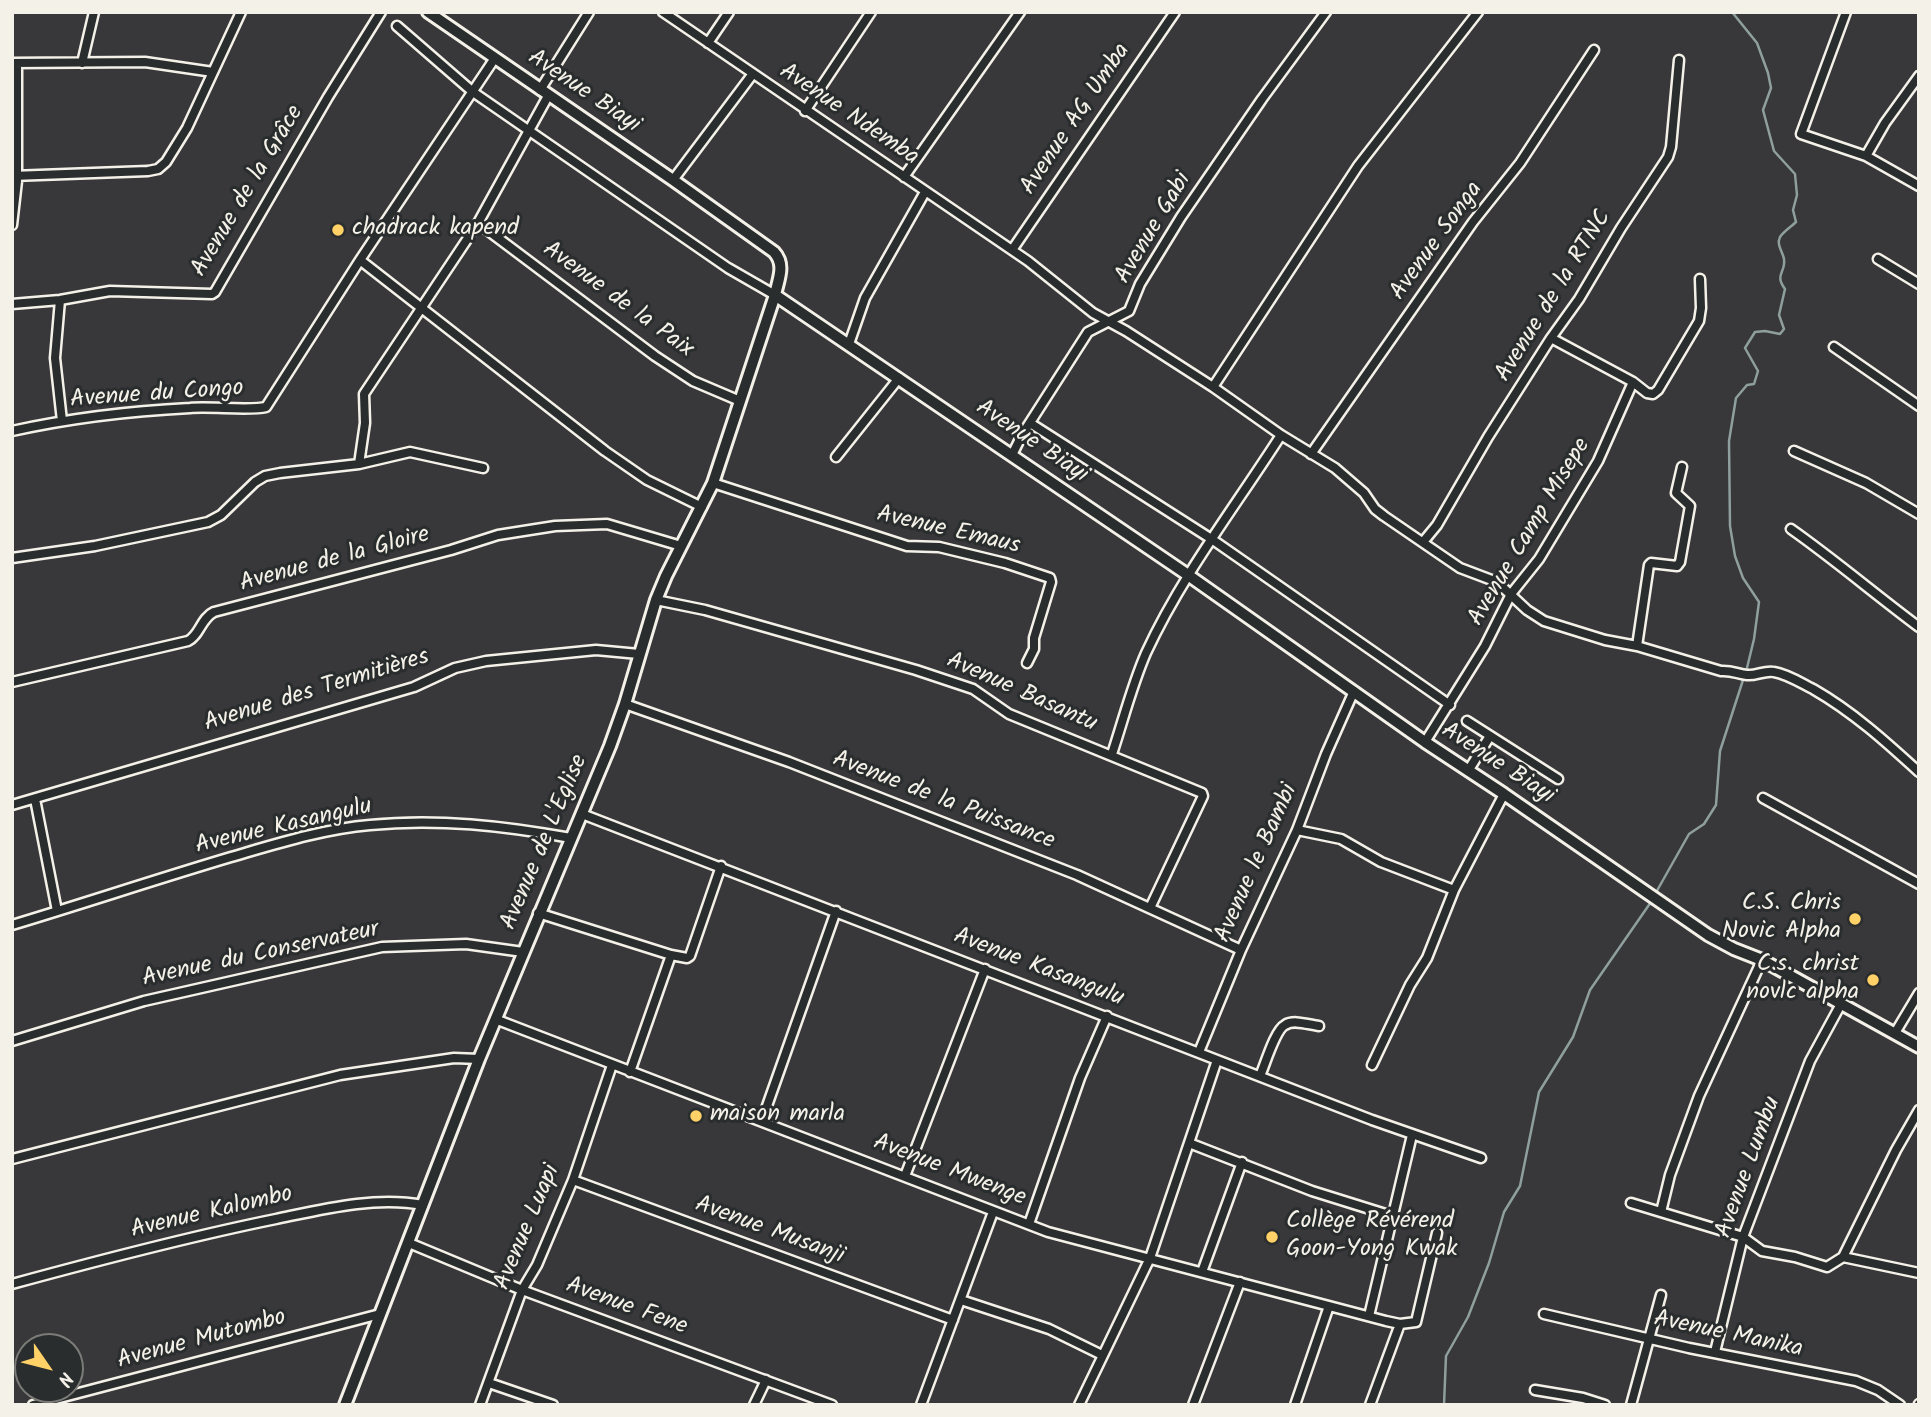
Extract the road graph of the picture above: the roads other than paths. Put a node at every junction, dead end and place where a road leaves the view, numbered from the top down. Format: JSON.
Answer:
{"nodes":[{"id":1,"x":94,"y":12,"type":"edge"},
{"id":2,"x":241,"y":12,"type":"edge"},
{"id":3,"x":381,"y":12,"type":"edge"},
{"id":4,"x":428,"y":12,"type":"edge"},
{"id":5,"x":589,"y":12,"type":"edge"},
{"id":6,"x":663,"y":12,"type":"edge"},
{"id":7,"x":729,"y":12,"type":"edge"},
{"id":8,"x":871,"y":12,"type":"edge"},
{"id":9,"x":1020,"y":12,"type":"edge"},
{"id":10,"x":1175,"y":12,"type":"edge"},
{"id":11,"x":1326,"y":12,"type":"edge"},
{"id":12,"x":1478,"y":12,"type":"edge"},
{"id":13,"x":1846,"y":12,"type":"edge"},
{"id":14,"x":397,"y":26,"type":"dead end"},
{"id":15,"x":708,"y":43,"type":"junction"},
{"id":16,"x":1594,"y":50,"type":"dead end"},
{"id":17,"x":495,"y":58,"type":"junction"},
{"id":18,"x":1679,"y":60,"type":"dead end"},
{"id":19,"x":15,"y":63,"type":"edge"},
{"id":20,"x":82,"y":64,"type":"junction"},
{"id":21,"x":213,"y":72,"type":"junction"},
{"id":22,"x":752,"y":75,"type":"junction"},
{"id":23,"x":1919,"y":76,"type":"edge"},
{"id":24,"x":473,"y":92,"type":"junction"},
{"id":25,"x":544,"y":93,"type":"junction"},
{"id":26,"x":804,"y":111,"type":"junction"},
{"id":27,"x":530,"y":130,"type":"junction"},
{"id":28,"x":1866,"y":156,"type":"junction"},
{"id":29,"x":15,"y":176,"type":"edge"},
{"id":30,"x":904,"y":177,"type":"junction"},
{"id":31,"x":673,"y":180,"type":"junction"},
{"id":32,"x":1919,"y":186,"type":"edge"},
{"id":33,"x":925,"y":192,"type":"junction"},
{"id":34,"x":478,"y":223,"type":"junction"},
{"id":35,"x":12,"y":225,"type":"edge"},
{"id":36,"x":1012,"y":250,"type":"junction"},
{"id":37,"x":1878,"y":258,"type":"dead end"},
{"id":38,"x":360,"y":260,"type":"junction"},
{"id":39,"x":1700,"y":279,"type":"dead end"},
{"id":40,"x":1919,"y":284,"type":"edge"},
{"id":41,"x":775,"y":295,"type":"junction"},
{"id":42,"x":60,"y":300,"type":"junction"},
{"id":43,"x":12,"y":304,"type":"edge"},
{"id":44,"x":421,"y":309,"type":"junction"},
{"id":45,"x":1108,"y":322,"type":"junction"},
{"id":46,"x":1551,"y":338,"type":"junction"},
{"id":47,"x":849,"y":344,"type":"junction"},
{"id":48,"x":1834,"y":347,"type":"dead end"},
{"id":49,"x":899,"y":378,"type":"junction"},
{"id":50,"x":1633,"y":382,"type":"junction"},
{"id":51,"x":1213,"y":387,"type":"junction"},
{"id":52,"x":740,"y":401,"type":"junction"},
{"id":53,"x":1919,"y":407,"type":"edge"},
{"id":54,"x":62,"y":421,"type":"junction"},
{"id":55,"x":1030,"y":423,"type":"junction"},
{"id":56,"x":12,"y":431,"type":"edge"},
{"id":57,"x":1281,"y":435,"type":"junction"},
{"id":58,"x":1794,"y":451,"type":"dead end"},
{"id":59,"x":1311,"y":454,"type":"junction"},
{"id":60,"x":1012,"y":455,"type":"junction"},
{"id":61,"x":836,"y":457,"type":"dead end"},
{"id":62,"x":359,"y":464,"type":"junction"},
{"id":63,"x":1682,"y":467,"type":"dead end"},
{"id":64,"x":483,"y":468,"type":"dead end"},
{"id":65,"x":713,"y":483,"type":"junction"},
{"id":66,"x":702,"y":507,"type":"junction"},
{"id":67,"x":1919,"y":514,"type":"edge"},
{"id":68,"x":1791,"y":529,"type":"dead end"},
{"id":69,"x":1213,"y":540,"type":"junction"},
{"id":70,"x":1423,"y":542,"type":"junction"},
{"id":71,"x":681,"y":546,"type":"junction"},
{"id":72,"x":12,"y":558,"type":"edge"},
{"id":73,"x":1188,"y":575,"type":"junction"},
{"id":74,"x":1511,"y":594,"type":"junction"},
{"id":75,"x":656,"y":600,"type":"junction"},
{"id":76,"x":1919,"y":627,"type":"edge"},
{"id":77,"x":1637,"y":646,"type":"junction"},
{"id":78,"x":639,"y":654,"type":"junction"},
{"id":79,"x":1027,"y":663,"type":"dead end"},
{"id":80,"x":12,"y":681,"type":"edge"},
{"id":81,"x":1354,"y":691,"type":"junction"},
{"id":82,"x":625,"y":704,"type":"junction"},
{"id":83,"x":1450,"y":705,"type":"junction"},
{"id":84,"x":1467,"y":720,"type":"dead end"},
{"id":85,"x":1490,"y":736,"type":"junction"},
{"id":86,"x":1425,"y":742,"type":"junction"},
{"id":87,"x":1112,"y":754,"type":"junction"},
{"id":88,"x":1468,"y":771,"type":"junction"},
{"id":89,"x":1919,"y":772,"type":"edge"},
{"id":90,"x":1558,"y":779,"type":"dead end"},
{"id":91,"x":1504,"y":794,"type":"junction"},
{"id":92,"x":1763,"y":798,"type":"dead end"},
{"id":93,"x":35,"y":799,"type":"junction"},
{"id":94,"x":12,"y":805,"type":"edge"},
{"id":95,"x":582,"y":814,"type":"junction"},
{"id":96,"x":1297,"y":830,"type":"junction"},
{"id":97,"x":571,"y":838,"type":"junction"},
{"id":98,"x":721,"y":866,"type":"junction"},
{"id":99,"x":1919,"y":884,"type":"edge"},
{"id":100,"x":1454,"y":890,"type":"junction"},
{"id":101,"x":1150,"y":908,"type":"junction"},
{"id":102,"x":57,"y":911,"type":"junction"},
{"id":103,"x":836,"y":911,"type":"junction"},
{"id":104,"x":538,"y":913,"type":"junction"},
{"id":105,"x":12,"y":925,"type":"edge"},
{"id":106,"x":1241,"y":950,"type":"junction"},
{"id":107,"x":523,"y":952,"type":"junction"},
{"id":108,"x":671,"y":955,"type":"junction"},
{"id":109,"x":1762,"y":960,"type":"junction"},
{"id":110,"x":985,"y":969,"type":"junction"},
{"id":111,"x":1919,"y":993,"type":"edge"},
{"id":112,"x":1841,"y":1004,"type":"junction"},
{"id":113,"x":1107,"y":1016,"type":"junction"},
{"id":114,"x":495,"y":1019,"type":"junction"},
{"id":115,"x":1319,"y":1026,"type":"dead end"},
{"id":116,"x":1895,"y":1033,"type":"junction"},
{"id":117,"x":12,"y":1041,"type":"edge"},
{"id":118,"x":1919,"y":1047,"type":"edge"},
{"id":119,"x":1199,"y":1052,"type":"junction"},
{"id":120,"x":479,"y":1059,"type":"junction"},
{"id":121,"x":1217,"y":1060,"type":"junction"},
{"id":122,"x":612,"y":1065,"type":"junction"},
{"id":123,"x":1372,"y":1065,"type":"dead end"},
{"id":124,"x":630,"y":1072,"type":"junction"},
{"id":125,"x":1260,"y":1076,"type":"junction"},
{"id":126,"x":1919,"y":1110,"type":"edge"},
{"id":127,"x":762,"y":1120,"type":"junction"},
{"id":128,"x":1412,"y":1135,"type":"junction"},
{"id":129,"x":1189,"y":1143,"type":"junction"},
{"id":130,"x":1481,"y":1158,"type":"dead end"},
{"id":131,"x":12,"y":1159,"type":"edge"},
{"id":132,"x":1242,"y":1162,"type":"junction"},
{"id":133,"x":905,"y":1176,"type":"junction"},
{"id":134,"x":573,"y":1180,"type":"junction"},
{"id":135,"x":1631,"y":1203,"type":"dead end"},
{"id":136,"x":423,"y":1205,"type":"junction"},
{"id":137,"x":993,"y":1212,"type":"junction"},
{"id":138,"x":1661,"y":1212,"type":"junction"},
{"id":139,"x":1392,"y":1216,"type":"junction"},
{"id":140,"x":1028,"y":1224,"type":"junction"},
{"id":141,"x":1437,"y":1233,"type":"dead end"},
{"id":142,"x":1743,"y":1237,"type":"junction"},
{"id":143,"x":409,"y":1243,"type":"junction"},
{"id":144,"x":1843,"y":1257,"type":"junction"},
{"id":145,"x":1150,"y":1258,"type":"junction"},
{"id":146,"x":1202,"y":1272,"type":"junction"},
{"id":147,"x":1919,"y":1273,"type":"edge"},
{"id":148,"x":1240,"y":1282,"type":"junction"},
{"id":149,"x":12,"y":1284,"type":"edge"},
{"id":150,"x":522,"y":1290,"type":"junction"},
{"id":151,"x":1661,"y":1295,"type":"dead end"},
{"id":152,"x":961,"y":1300,"type":"junction"},
{"id":153,"x":1329,"y":1306,"type":"junction"},
{"id":154,"x":380,"y":1314,"type":"junction"},
{"id":155,"x":1544,"y":1314,"type":"dead end"},
{"id":156,"x":1370,"y":1316,"type":"junction"},
{"id":157,"x":953,"y":1320,"type":"junction"},
{"id":158,"x":1400,"y":1324,"type":"junction"},
{"id":159,"x":1647,"y":1339,"type":"junction"},
{"id":160,"x":1715,"y":1352,"type":"junction"},
{"id":161,"x":1102,"y":1355,"type":"junction"},
{"id":162,"x":766,"y":1380,"type":"junction"},
{"id":163,"x":488,"y":1383,"type":"junction"},
{"id":164,"x":1535,"y":1390,"type":"dead end"},
{"id":165,"x":33,"y":1405,"type":"edge"},
{"id":166,"x":345,"y":1405,"type":"edge"},
{"id":167,"x":480,"y":1405,"type":"edge"},
{"id":168,"x":553,"y":1405,"type":"edge"},
{"id":169,"x":754,"y":1405,"type":"edge"},
{"id":170,"x":832,"y":1405,"type":"edge"},
{"id":171,"x":921,"y":1405,"type":"edge"},
{"id":172,"x":1079,"y":1405,"type":"edge"},
{"id":173,"x":1193,"y":1405,"type":"edge"},
{"id":174,"x":1295,"y":1405,"type":"edge"},
{"id":175,"x":1370,"y":1405,"type":"edge"},
{"id":176,"x":1605,"y":1405,"type":"edge"},
{"id":177,"x":1631,"y":1405,"type":"edge"},
{"id":178,"x":1900,"y":1405,"type":"edge"}],
"edges":[{"from":1,"to":20,"type":"street"},
{"from":2,"to":21,"type":"street"},
{"from":3,"to":42,"type":"street","name":"Avenue de la Grâce"},
{"from":4,"to":17,"type":"street","name":"Avenue Biayi"},
{"from":5,"to":25,"type":"street"},
{"from":6,"to":15,"type":"street","name":"Avenue Ndemba"},
{"from":7,"to":15,"type":"street"},
{"from":8,"to":26,"type":"street"},
{"from":9,"to":30,"type":"street"},
{"from":10,"to":36,"type":"street","name":"Avenue AG Umba"},
{"from":11,"to":45,"type":"street","name":"Avenue Gabi"},
{"from":12,"to":51,"type":"street"},
{"from":13,"to":28,"type":"street"},
{"from":14,"to":24,"type":"street"},
{"from":15,"to":22,"type":"street","name":"Avenue Ndemba"},
{"from":16,"to":59,"type":"street","name":"Avenue Songa"},
{"from":17,"to":24,"type":"street","name":"Avenue du Congo"},
{"from":17,"to":25,"type":"street","name":"Avenue Biayi"},
{"from":18,"to":46,"type":"street","name":"Avenue de la RTNC"},
{"from":19,"to":20,"type":"street"},
{"from":19,"to":29,"type":"street"},
{"from":20,"to":21,"type":"street"},
{"from":21,"to":29,"type":"street"},
{"from":22,"to":26,"type":"street","name":"Avenue Ndemba"},
{"from":22,"to":31,"type":"street"},
{"from":23,"to":28,"type":"street"},
{"from":24,"to":27,"type":"street"},
{"from":24,"to":38,"type":"street","name":"Avenue du Congo"},
{"from":25,"to":27,"type":"street"},
{"from":25,"to":31,"type":"street","name":"Avenue Biayi"},
{"from":26,"to":30,"type":"street","name":"Avenue Ndemba"},
{"from":27,"to":34,"type":"street"},
{"from":27,"to":41,"type":"street"},
{"from":28,"to":32,"type":"street"},
{"from":29,"to":35,"type":"street"},
{"from":30,"to":33,"type":"street","name":"Avenue Ndemba"},
{"from":31,"to":41,"type":"street","name":"Avenue Biayi"},
{"from":33,"to":36,"type":"street","name":"Avenue Ndemba"},
{"from":33,"to":47,"type":"street"},
{"from":34,"to":44,"type":"street"},
{"from":34,"to":52,"type":"street","name":"Avenue de la Paix"},
{"from":36,"to":45,"type":"street","name":"Avenue Ndemba"},
{"from":37,"to":40,"type":"street"},
{"from":38,"to":44,"type":"street"},
{"from":38,"to":54,"type":"street","name":"Avenue du Congo"},
{"from":39,"to":50,"type":"street"},
{"from":41,"to":47,"type":"street","name":"Avenue Biayi"},
{"from":41,"to":52,"type":"street","name":"Avenue de L'Eglise"},
{"from":42,"to":43,"type":"street","name":"Avenue de la Grâce"},
{"from":42,"to":54,"type":"street"},
{"from":44,"to":62,"type":"street"},
{"from":44,"to":66,"type":"street"},
{"from":45,"to":51,"type":"street","name":"Avenue Ndemba"},
{"from":45,"to":55,"type":"street","name":"Avenue Gabi"},
{"from":46,"to":50,"type":"street"},
{"from":46,"to":70,"type":"street","name":"Avenue de la RTNC"},
{"from":47,"to":49,"type":"street","name":"Avenue Biayi"},
{"from":48,"to":53,"type":"street"},
{"from":49,"to":60,"type":"street","name":"Avenue Biayi"},
{"from":49,"to":61,"type":"street"},
{"from":50,"to":74,"type":"street","name":"Avenue Camp Misepe"},
{"from":51,"to":57,"type":"street","name":"Avenue Ndemba"},
{"from":52,"to":65,"type":"street","name":"Avenue de L'Eglise"},
{"from":54,"to":56,"type":"street","name":"Avenue du Congo"},
{"from":55,"to":60,"type":"street","name":"Avenue Gabi"},
{"from":55,"to":69,"type":"street"},
{"from":57,"to":59,"type":"street","name":"Avenue Ndemba"},
{"from":57,"to":69,"type":"street"},
{"from":58,"to":67,"type":"street"},
{"from":59,"to":70,"type":"street","name":"Avenue Ndemba"},
{"from":60,"to":73,"type":"street","name":"Avenue Biayi"},
{"from":62,"to":64,"type":"street"},
{"from":62,"to":72,"type":"street"},
{"from":63,"to":77,"type":"street"},
{"from":65,"to":66,"type":"street","name":"Avenue de L'Eglise"},
{"from":65,"to":79,"type":"street","name":"Avenue Emaus"},
{"from":66,"to":71,"type":"street","name":"Avenue de L'Eglise"},
{"from":68,"to":76,"type":"street"},
{"from":69,"to":73,"type":"street"},
{"from":69,"to":83,"type":"street"},
{"from":70,"to":74,"type":"street","name":"Avenue Ndemba"},
{"from":71,"to":75,"type":"street","name":"Avenue de L'Eglise"},
{"from":71,"to":80,"type":"street","name":"Avenue de la Gloire"},
{"from":73,"to":81,"type":"street","name":"Avenue Biayi"},
{"from":73,"to":87,"type":"street"},
{"from":74,"to":77,"type":"street","name":"Avenue Ndemba"},
{"from":74,"to":83,"type":"street","name":"Avenue Camp Misepe"},
{"from":75,"to":78,"type":"street","name":"Avenue de L'Eglise"},
{"from":75,"to":87,"type":"street","name":"Avenue Basantu"},
{"from":77,"to":89,"type":"street","name":"Avenue Ndemba"},
{"from":78,"to":82,"type":"street","name":"Avenue de L'Eglise"},
{"from":78,"to":93,"type":"street","name":"Avenue des Termitières"},
{"from":81,"to":86,"type":"street","name":"Avenue Biayi"},
{"from":81,"to":96,"type":"street","name":"Avenue le Bambi"},
{"from":82,"to":95,"type":"street","name":"Avenue de L'Eglise"},
{"from":82,"to":101,"type":"street","name":"Avenue de la Puissance"},
{"from":83,"to":86,"type":"street","name":"Avenue Camp Misepe"},
{"from":84,"to":85,"type":"street"},
{"from":85,"to":88,"type":"street"},
{"from":85,"to":90,"type":"street"},
{"from":86,"to":88,"type":"street","name":"Avenue Biayi"},
{"from":87,"to":101,"type":"street","name":"Avenue Basantu"},
{"from":88,"to":91,"type":"street","name":"Avenue Biayi"},
{"from":91,"to":100,"type":"street"},
{"from":91,"to":109,"type":"street","name":"Avenue Biayi"},
{"from":92,"to":99,"type":"street"},
{"from":93,"to":94,"type":"street","name":"Avenue des Termitières"},
{"from":93,"to":102,"type":"street"},
{"from":95,"to":97,"type":"street","name":"Avenue de L'Eglise"},
{"from":95,"to":98,"type":"street","name":"Avenue Kasangulu"},
{"from":96,"to":100,"type":"street"},
{"from":96,"to":106,"type":"street","name":"Avenue le Bambi"},
{"from":97,"to":102,"type":"street","name":"Avenue Kasangulu"},
{"from":97,"to":104,"type":"street","name":"Avenue de L'Eglise"},
{"from":98,"to":103,"type":"street","name":"Avenue Kasangulu"},
{"from":98,"to":108,"type":"street"},
{"from":100,"to":123,"type":"street"},
{"from":101,"to":106,"type":"street","name":"Avenue de la Puissance"},
{"from":102,"to":105,"type":"street","name":"Avenue Kasangulu"},
{"from":103,"to":110,"type":"street","name":"Avenue Kasangulu"},
{"from":103,"to":127,"type":"street"},
{"from":104,"to":107,"type":"street","name":"Avenue de L'Eglise"},
{"from":104,"to":108,"type":"street"},
{"from":106,"to":119,"type":"street","name":"Avenue le Bambi"},
{"from":107,"to":114,"type":"street","name":"Avenue de L'Eglise"},
{"from":107,"to":117,"type":"street","name":"Avenue du Conservateur"},
{"from":108,"to":124,"type":"street"},
{"from":109,"to":112,"type":"street","name":"Avenue Biayi"},
{"from":109,"to":138,"type":"street"},
{"from":110,"to":113,"type":"street","name":"Avenue Kasangulu"},
{"from":110,"to":133,"type":"street"},
{"from":111,"to":116,"type":"street"},
{"from":112,"to":116,"type":"street","name":"Avenue Biayi"},
{"from":112,"to":142,"type":"street","name":"Avenue Lumbu"},
{"from":113,"to":119,"type":"street","name":"Avenue Kasangulu"},
{"from":113,"to":140,"type":"street"},
{"from":114,"to":120,"type":"street","name":"Avenue de L'Eglise"},
{"from":114,"to":122,"type":"street","name":"Avenue Mwenge"},
{"from":115,"to":125,"type":"street"},
{"from":116,"to":118,"type":"street","name":"Avenue Biayi"},
{"from":119,"to":121,"type":"street","name":"Avenue Kasangulu"},
{"from":120,"to":131,"type":"street"},
{"from":120,"to":136,"type":"street","name":"Avenue de L'Eglise"},
{"from":121,"to":125,"type":"street","name":"Avenue Kasangulu"},
{"from":121,"to":129,"type":"street"},
{"from":122,"to":124,"type":"street","name":"Avenue Mwenge"},
{"from":122,"to":134,"type":"street","name":"Avenue Luapi"},
{"from":124,"to":127,"type":"street","name":"Avenue Mwenge"},
{"from":125,"to":128,"type":"street","name":"Avenue Kasangulu"},
{"from":126,"to":144,"type":"street"},
{"from":127,"to":133,"type":"street","name":"Avenue Mwenge"},
{"from":128,"to":130,"type":"street","name":"Avenue Kasangulu"},
{"from":128,"to":139,"type":"street"},
{"from":129,"to":132,"type":"street"},
{"from":129,"to":145,"type":"street"},
{"from":132,"to":139,"type":"street"},
{"from":132,"to":146,"type":"street"},
{"from":133,"to":137,"type":"street","name":"Avenue Mwenge"},
{"from":134,"to":150,"type":"street","name":"Avenue Luapi"},
{"from":134,"to":157,"type":"street","name":"Avenue Musanji"},
{"from":135,"to":138,"type":"street"},
{"from":136,"to":143,"type":"street","name":"Avenue de L'Eglise"},
{"from":136,"to":149,"type":"street","name":"Avenue Kalombo"},
{"from":137,"to":140,"type":"street","name":"Avenue Mwenge"},
{"from":137,"to":152,"type":"street"},
{"from":138,"to":142,"type":"street"},
{"from":139,"to":156,"type":"street"},
{"from":140,"to":145,"type":"street","name":"Avenue Mwenge"},
{"from":141,"to":158,"type":"street"},
{"from":142,"to":144,"type":"street"},
{"from":142,"to":160,"type":"street","name":"Avenue Lumbu"},
{"from":143,"to":150,"type":"street","name":"Avenue Fene"},
{"from":143,"to":154,"type":"street","name":"Avenue de L'Eglise"},
{"from":144,"to":147,"type":"street"},
{"from":145,"to":146,"type":"street","name":"Avenue Mwenge"},
{"from":145,"to":161,"type":"street"},
{"from":146,"to":148,"type":"street","name":"Avenue Mwenge"},
{"from":148,"to":153,"type":"street","name":"Avenue Mwenge"},
{"from":148,"to":173,"type":"street"},
{"from":150,"to":162,"type":"street","name":"Avenue Fene"},
{"from":150,"to":163,"type":"street","name":"Avenue Luapi"},
{"from":151,"to":159,"type":"street"},
{"from":152,"to":157,"type":"street"},
{"from":152,"to":161,"type":"street"},
{"from":153,"to":156,"type":"street","name":"Avenue Mwenge"},
{"from":153,"to":174,"type":"street"},
{"from":154,"to":165,"type":"street","name":"Avenue Mutombo"},
{"from":154,"to":166,"type":"street","name":"Avenue de L'Eglise"},
{"from":155,"to":159,"type":"street","name":"Avenue Manika"},
{"from":156,"to":158,"type":"street","name":"Avenue Mwenge"},
{"from":157,"to":171,"type":"street"},
{"from":158,"to":175,"type":"street"},
{"from":159,"to":160,"type":"street","name":"Avenue Manika"},
{"from":159,"to":177,"type":"street"},
{"from":160,"to":178,"type":"street","name":"Avenue Manika"},
{"from":161,"to":172,"type":"street"},
{"from":162,"to":169,"type":"street"},
{"from":162,"to":170,"type":"street","name":"Avenue Fene"},
{"from":163,"to":167,"type":"street","name":"Avenue Luapi"},
{"from":163,"to":168,"type":"street"},
{"from":164,"to":176,"type":"street"}]}
